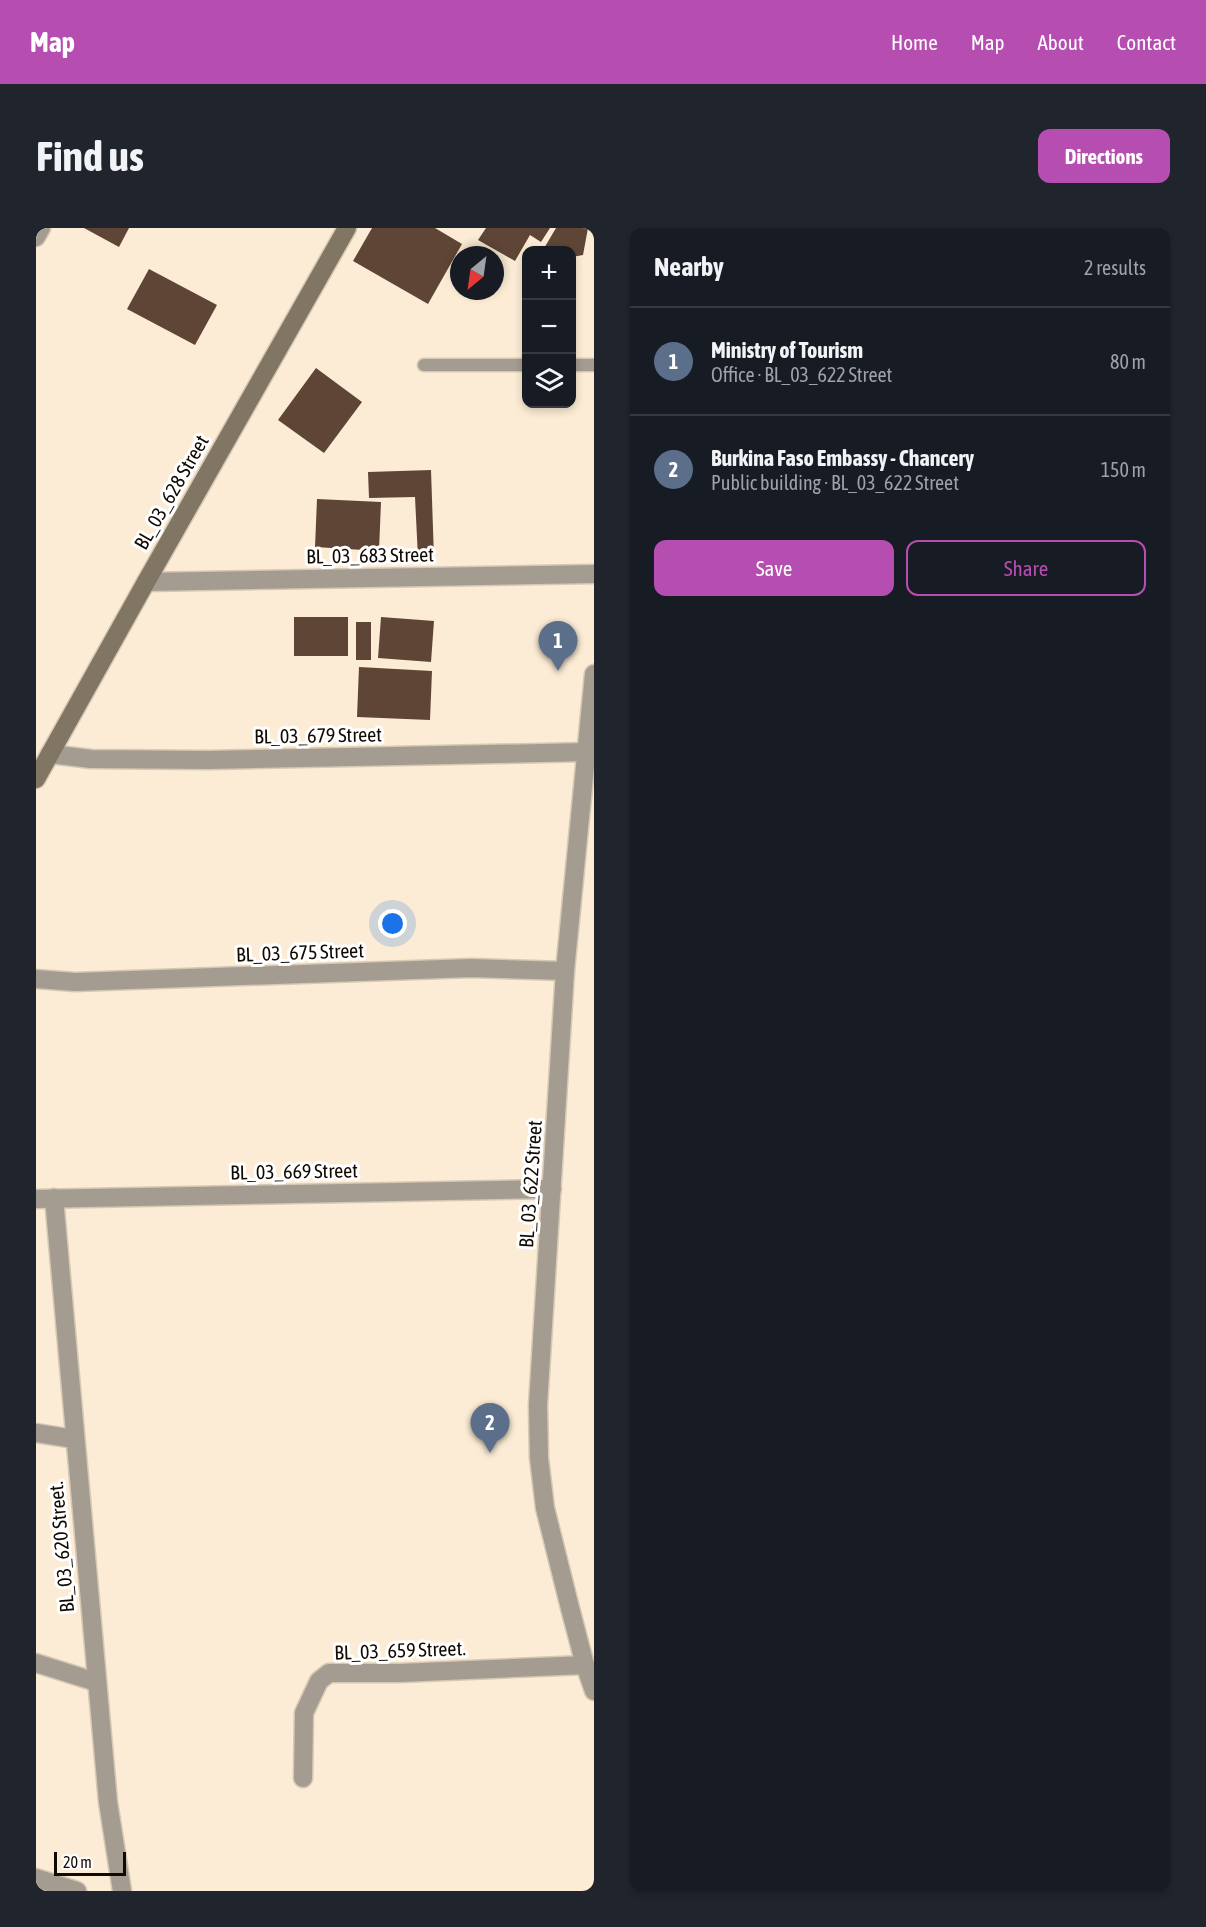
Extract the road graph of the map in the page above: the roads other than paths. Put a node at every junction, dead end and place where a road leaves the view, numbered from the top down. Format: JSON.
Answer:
{"nodes":[{"id":1,"x":41,"y":228,"type":"edge"},
{"id":2,"x":348,"y":228,"type":"edge"},
{"id":3,"x":36,"y":237,"type":"edge"},
{"id":4,"x":424,"y":365,"type":"dead end"},
{"id":5,"x":522,"y":365,"type":"edge"},
{"id":6,"x":576,"y":365,"type":"edge"},
{"id":7,"x":594,"y":365,"type":"edge"},
{"id":8,"x":594,"y":573,"type":"edge"},
{"id":9,"x":146,"y":582,"type":"junction"},
{"id":10,"x":594,"y":674,"type":"edge"},
{"id":11,"x":587,"y":752,"type":"junction"},
{"id":12,"x":50,"y":754,"type":"junction"},
{"id":13,"x":36,"y":779,"type":"edge"},
{"id":14,"x":565,"y":971,"type":"junction"},
{"id":15,"x":36,"y":979,"type":"edge"},
{"id":16,"x":552,"y":1189,"type":"junction"},
{"id":17,"x":45,"y":1198,"type":"edge"},
{"id":18,"x":36,"y":1433,"type":"edge"},
{"id":19,"x":74,"y":1439,"type":"junction"},
{"id":20,"x":36,"y":1663,"type":"edge"},
{"id":21,"x":585,"y":1665,"type":"junction"},
{"id":22,"x":96,"y":1682,"type":"junction"},
{"id":23,"x":594,"y":1691,"type":"edge"},
{"id":24,"x":303,"y":1778,"type":"dead end"},
{"id":25,"x":36,"y":1878,"type":"edge"},
{"id":26,"x":77,"y":1891,"type":"edge"},
{"id":27,"x":122,"y":1891,"type":"edge"}],
"edges":[{"from":1,"to":3,"type":"street"},
{"from":2,"to":9,"type":"street","name":"BL_03_628 Street"},
{"from":4,"to":5,"type":"lane"},
{"from":6,"to":7,"type":"lane"},
{"from":8,"to":9,"type":"street","name":"BL_03_683 Street"},
{"from":9,"to":12,"type":"street","name":"BL_03_628 Street"},
{"from":10,"to":11,"type":"street","name":"BL_03_622 Street"},
{"from":11,"to":12,"type":"street","name":"BL_03_679 Street"},
{"from":11,"to":14,"type":"street","name":"BL_03_622 Street"},
{"from":12,"to":13,"type":"street","name":"BL_03_628 Street"},
{"from":14,"to":15,"type":"street","name":"BL_03_675 Street"},
{"from":14,"to":16,"type":"street","name":"BL_03_622 Street"},
{"from":16,"to":17,"type":"street","name":"BL_03_669 Street"},
{"from":16,"to":21,"type":"street","name":"BL_03_622 Street"},
{"from":17,"to":19,"type":"street","name":"BL_03_620 Street."},
{"from":18,"to":19,"type":"street"},
{"from":19,"to":22,"type":"street","name":"BL_03_620 Street."},
{"from":20,"to":22,"type":"street"},
{"from":21,"to":23,"type":"street","name":"BL_03_622 Street"},
{"from":21,"to":24,"type":"street","name":"BL_03_659 Street."},
{"from":22,"to":27,"type":"street","name":"BL_03_620 Street."},
{"from":25,"to":26,"type":"street"}]}
